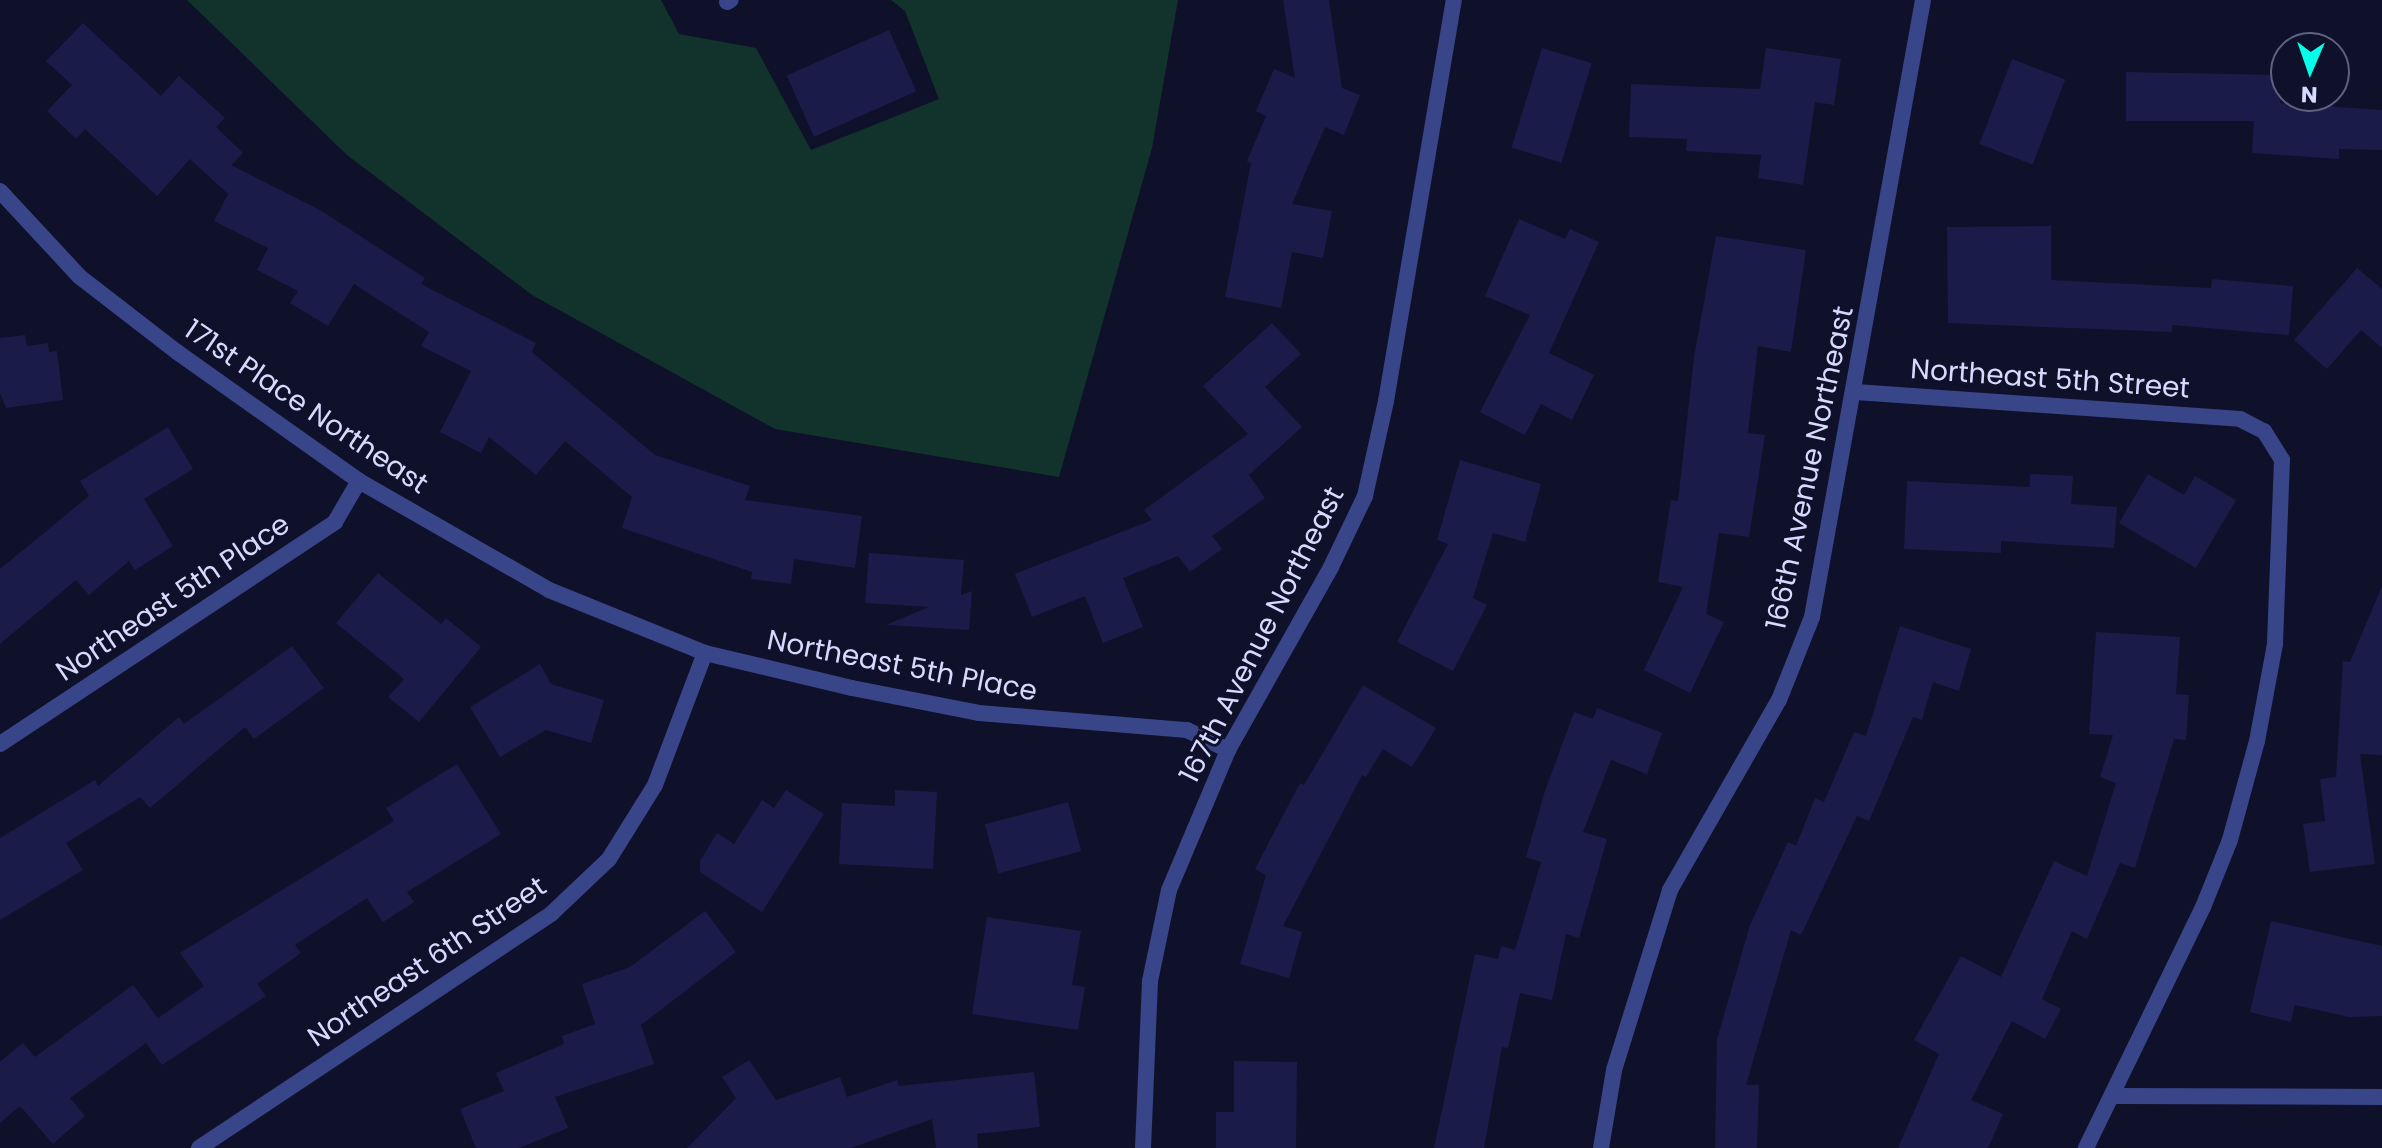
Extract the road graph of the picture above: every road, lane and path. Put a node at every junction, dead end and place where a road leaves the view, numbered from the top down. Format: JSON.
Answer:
{"nodes":[{"id":1,"x":1454,"y":0,"type":"edge"},
{"id":2,"x":1923,"y":0,"type":"edge"},
{"id":3,"x":3,"y":199,"type":"edge"},
{"id":4,"x":1856,"y":392,"type":"junction"},
{"id":5,"x":359,"y":481,"type":"junction"},
{"id":6,"x":705,"y":653,"type":"junction"},
{"id":7,"x":0,"y":744,"type":"edge"},
{"id":8,"x":1228,"y":750,"type":"junction"},
{"id":9,"x":2115,"y":1096,"type":"junction"},
{"id":10,"x":2382,"y":1097,"type":"edge"},
{"id":11,"x":199,"y":1148,"type":"edge"},
{"id":12,"x":1143,"y":1148,"type":"edge"},
{"id":13,"x":1601,"y":1148,"type":"edge"},
{"id":14,"x":2086,"y":1148,"type":"edge"}],
"edges":[{"from":1,"to":8,"type":"street","name":"167th Avenue Northeast"},
{"from":2,"to":4,"type":"street","name":"166th Avenue Northeast"},
{"from":3,"to":5,"type":"street","name":"171st Place Northeast"},
{"from":4,"to":9,"type":"street","name":"Northeast 5th Street"},
{"from":4,"to":13,"type":"street","name":"166th Avenue Northeast"},
{"from":5,"to":6,"type":"street","name":"171st Place Northeast"},
{"from":5,"to":7,"type":"street","name":"Northeast 5th Place"},
{"from":6,"to":8,"type":"street","name":"Northeast 5th Place"},
{"from":6,"to":11,"type":"street","name":"Northeast 6th Street"},
{"from":8,"to":12,"type":"street","name":"167th Avenue Northeast"},
{"from":9,"to":10,"type":"street"},
{"from":9,"to":14,"type":"street"}]}
